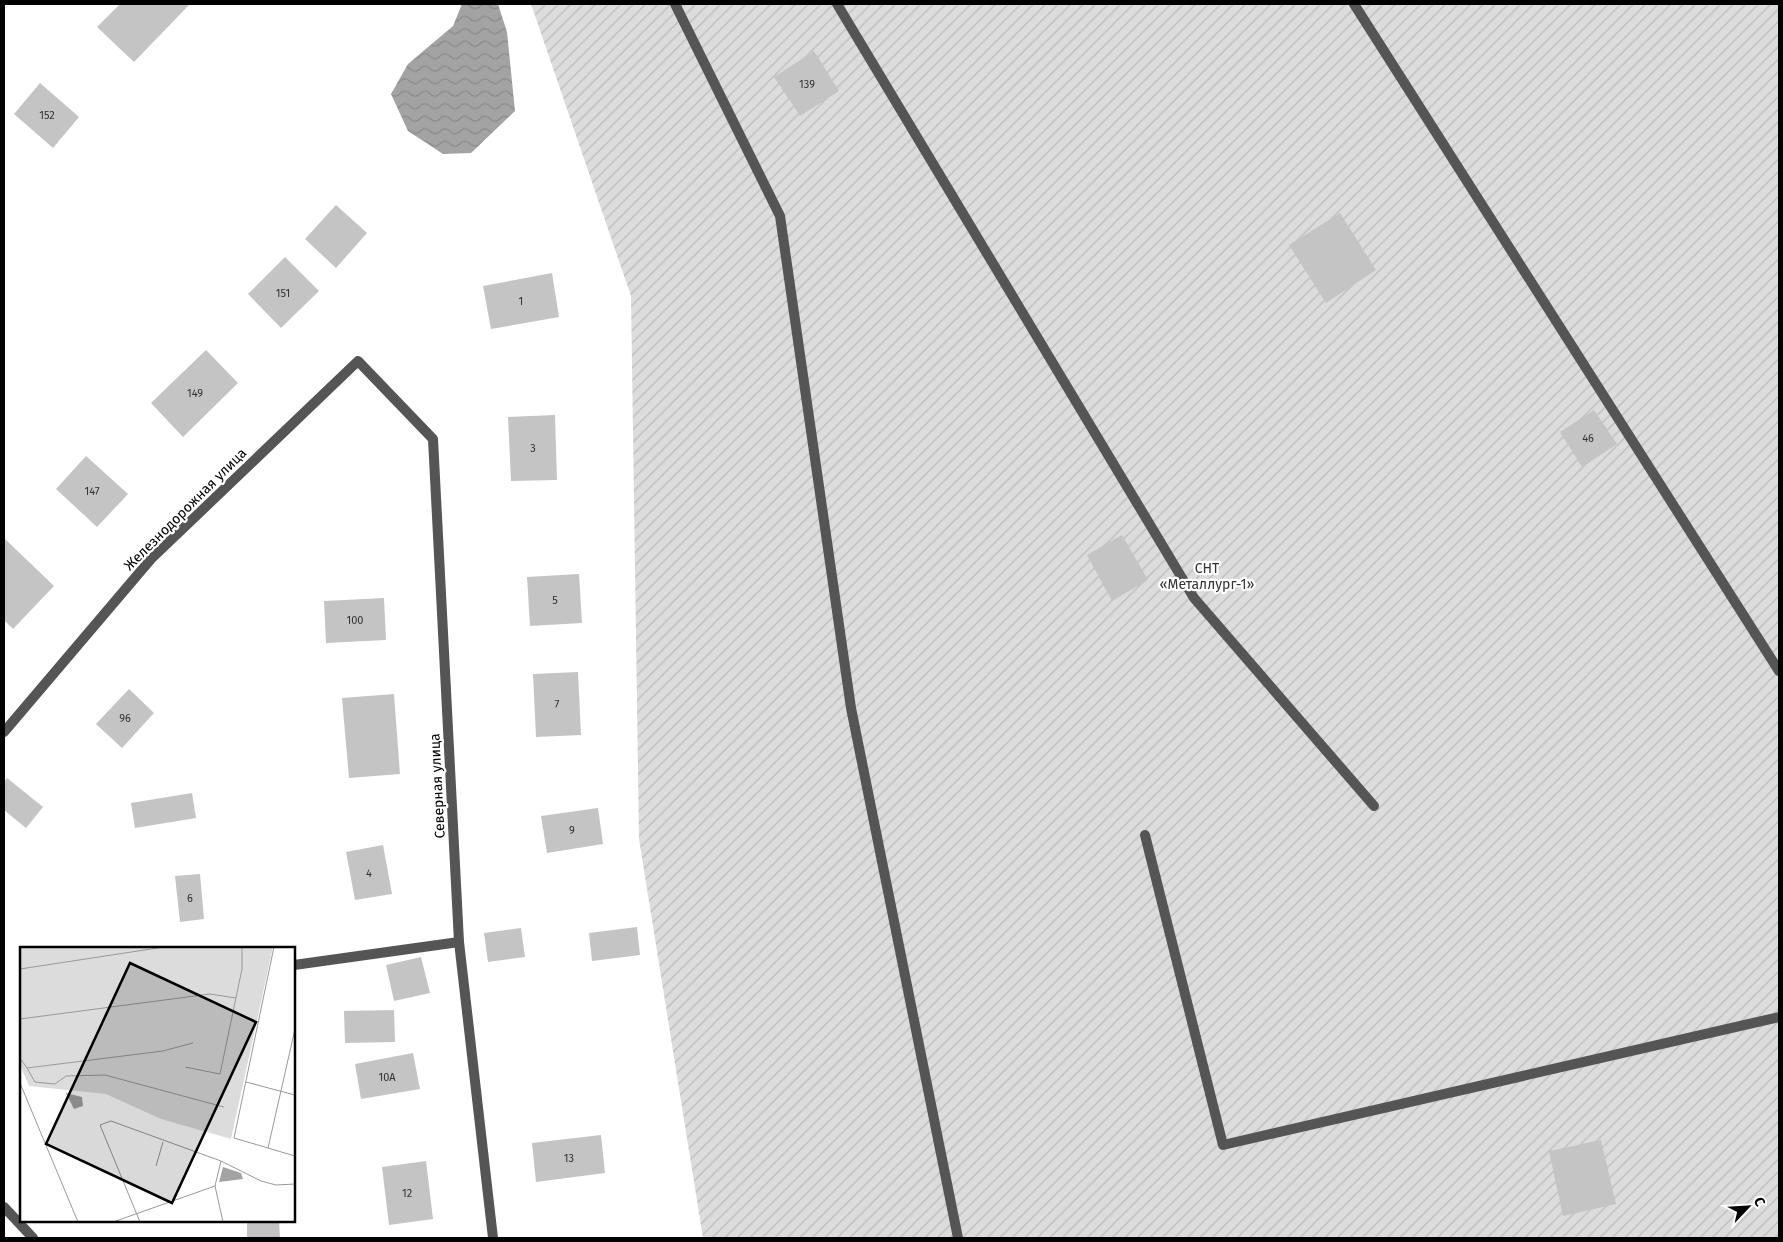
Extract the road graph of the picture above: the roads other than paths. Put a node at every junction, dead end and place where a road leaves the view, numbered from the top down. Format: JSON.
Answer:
{"nodes":[{"id":1,"x":675,"y":4,"type":"edge"},
{"id":2,"x":838,"y":4,"type":"edge"},
{"id":3,"x":1354,"y":4,"type":"edge"},
{"id":4,"x":358,"y":362,"type":"joint"},
{"id":5,"x":1779,"y":671,"type":"edge"},
{"id":6,"x":4,"y":732,"type":"edge"},
{"id":7,"x":1374,"y":806,"type":"dead end"},
{"id":8,"x":1145,"y":835,"type":"dead end"},
{"id":9,"x":459,"y":942,"type":"junction"},
{"id":10,"x":295,"y":965,"type":"edge"},
{"id":11,"x":1779,"y":1017,"type":"edge"},
{"id":12,"x":4,"y":1207,"type":"edge"},
{"id":13,"x":33,"y":1238,"type":"edge"},
{"id":14,"x":493,"y":1238,"type":"edge"},
{"id":15,"x":958,"y":1238,"type":"edge"}],
"edges":[{"from":1,"to":15,"type":"street"},
{"from":2,"to":7,"type":"street"},
{"from":3,"to":5,"type":"street"},
{"from":4,"to":6,"type":"street","name":"Железнодорожная улица"},
{"from":4,"to":9,"type":"street","name":"Северная улица"},
{"from":8,"to":11,"type":"street"},
{"from":9,"to":10,"type":"street"},
{"from":9,"to":14,"type":"street","name":"Северная улица"},
{"from":12,"to":13,"type":"street"}]}
